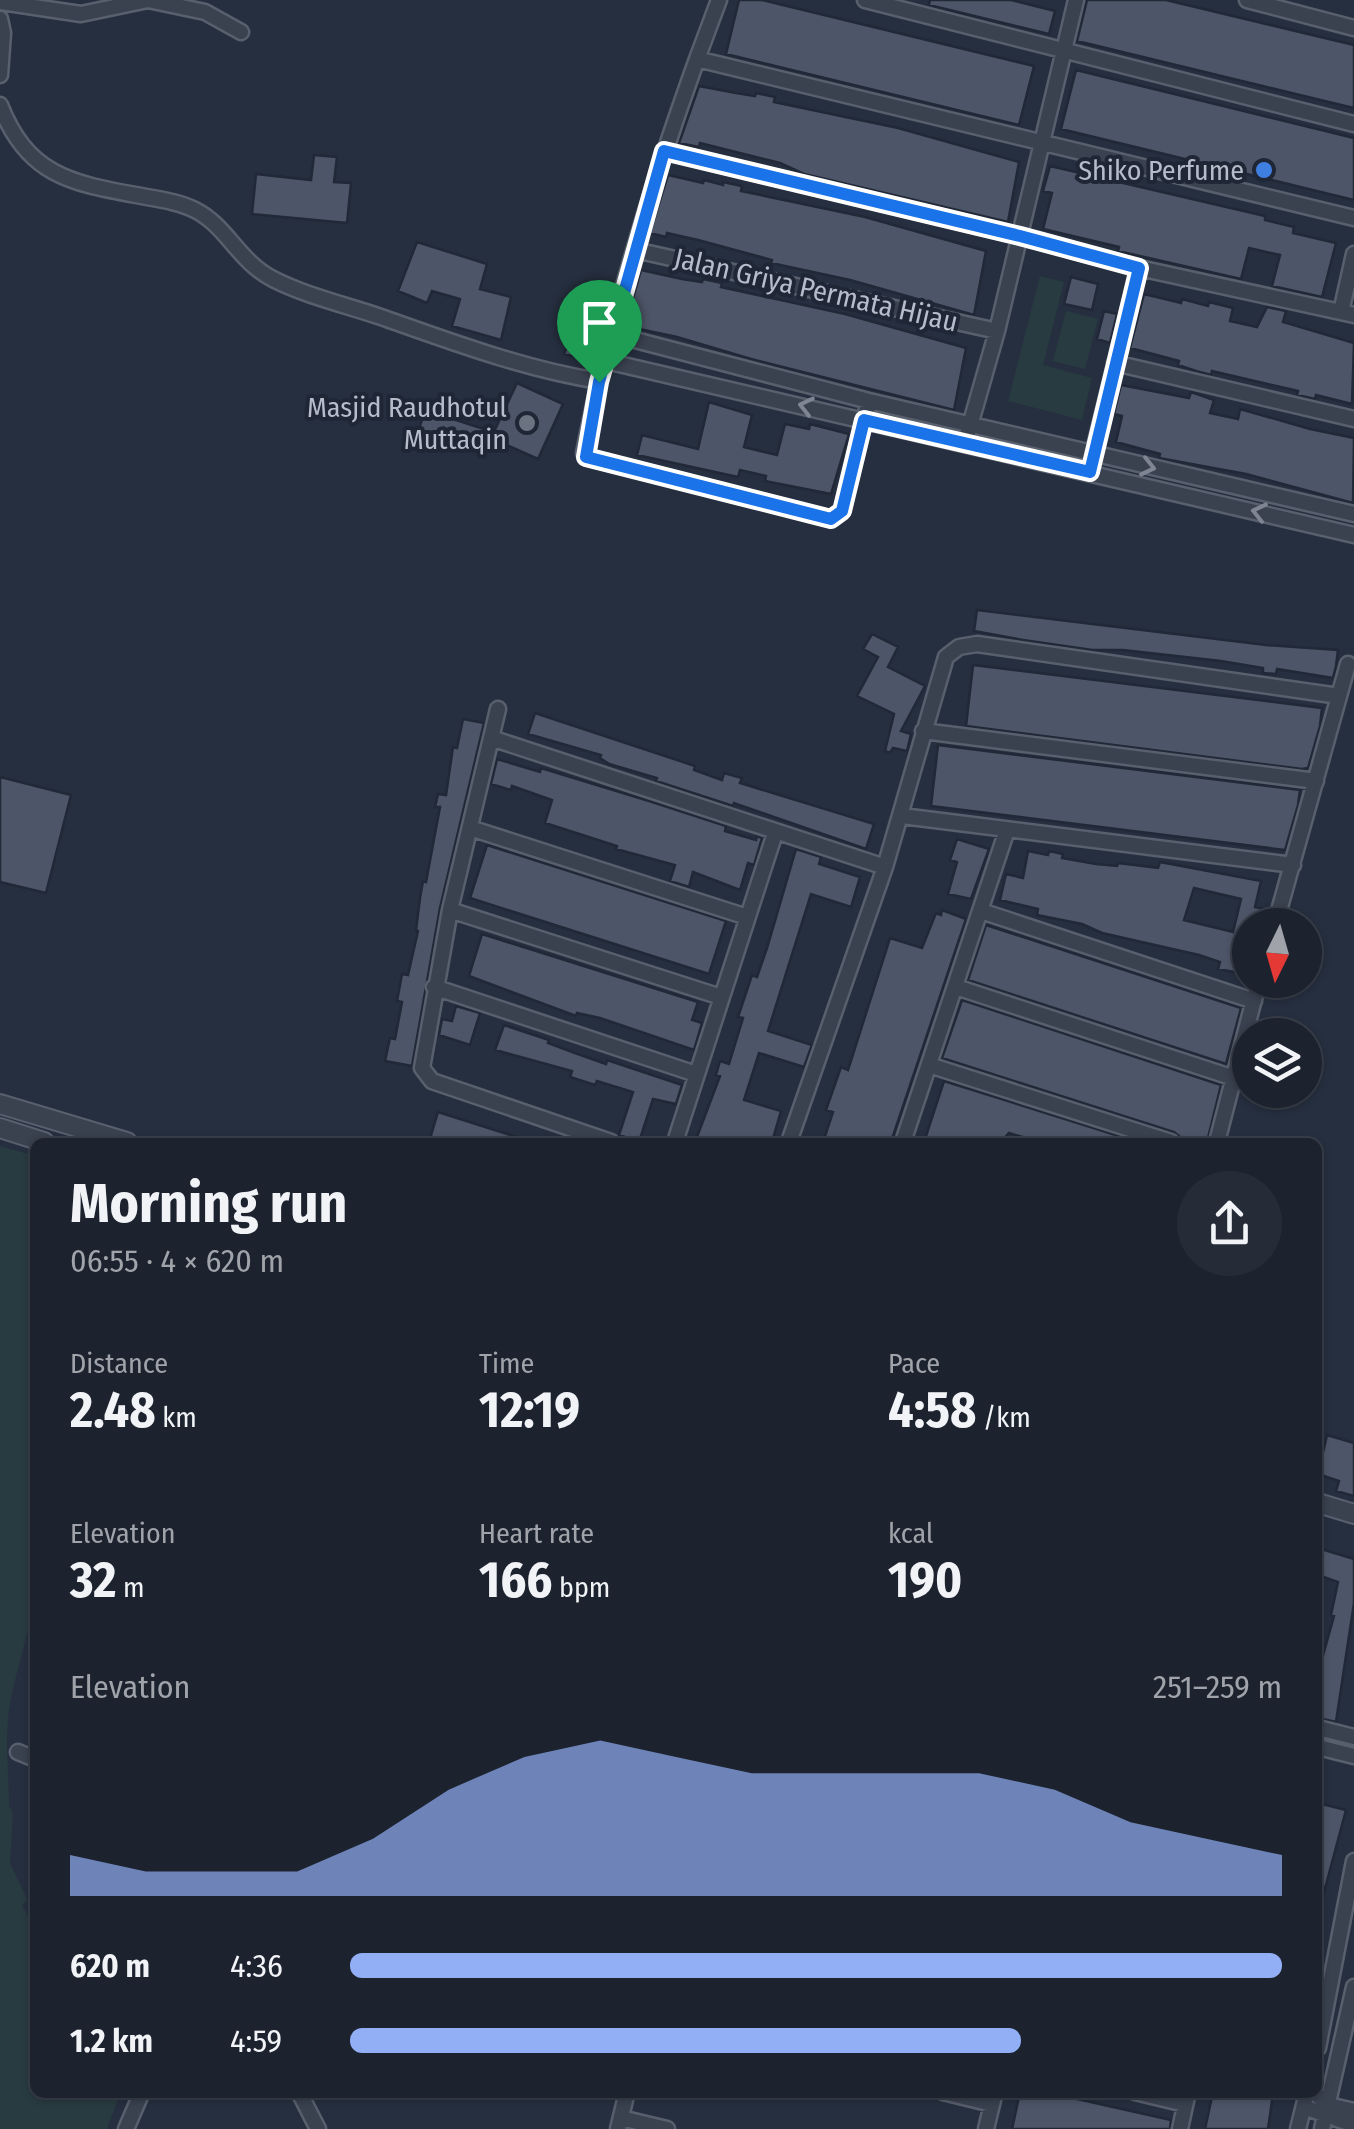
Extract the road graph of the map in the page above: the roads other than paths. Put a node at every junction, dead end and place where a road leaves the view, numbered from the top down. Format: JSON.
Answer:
{"nodes":[{"id":1,"x":719,"y":0,"type":"edge"},
{"id":2,"x":865,"y":0,"type":"edge"},
{"id":3,"x":1076,"y":0,"type":"edge"},
{"id":4,"x":1248,"y":0,"type":"edge"},
{"id":5,"x":0,"y":2,"type":"edge"},
{"id":6,"x":0,"y":20,"type":"edge"},
{"id":7,"x":1354,"y":28,"type":"edge"},
{"id":8,"x":241,"y":32,"type":"dead end"},
{"id":9,"x":1063,"y":49,"type":"junction"},
{"id":10,"x":697,"y":59,"type":"junction"},
{"id":11,"x":0,"y":75,"type":"edge"},
{"id":12,"x":0,"y":105,"type":"edge"},
{"id":13,"x":1354,"y":124,"type":"edge"},
{"id":14,"x":1040,"y":142,"type":"junction"},
{"id":15,"x":664,"y":151,"type":"junction"},
{"id":16,"x":1354,"y":218,"type":"edge"},
{"id":17,"x":1020,"y":236,"type":"junction"},
{"id":18,"x":635,"y":250,"type":"junction"},
{"id":19,"x":1354,"y":254,"type":"edge"},
{"id":20,"x":1139,"y":268,"type":"junction"},
{"id":21,"x":1347,"y":314,"type":"edge"},
{"id":22,"x":997,"y":331,"type":"junction"},
{"id":23,"x":612,"y":334,"type":"junction"},
{"id":24,"x":606,"y":361,"type":"junction"},
{"id":25,"x":1115,"y":364,"type":"junction"},
{"id":26,"x":599,"y":382,"type":"junction"},
{"id":27,"x":868,"y":401,"type":"junction"},
{"id":28,"x":1354,"y":419,"type":"edge"},
{"id":29,"x":864,"y":420,"type":"junction"},
{"id":30,"x":970,"y":424,"type":"junction"},
{"id":31,"x":965,"y":443,"type":"junction"},
{"id":32,"x":1092,"y":455,"type":"junction"},
{"id":33,"x":1090,"y":472,"type":"junction"},
{"id":34,"x":1354,"y":514,"type":"edge"},
{"id":35,"x":1354,"y":535,"type":"edge"},
{"id":36,"x":1348,"y":664,"type":"dead end"},
{"id":37,"x":1339,"y":696,"type":"junction"},
{"id":38,"x":498,"y":709,"type":"dead end"},
{"id":39,"x":924,"y":731,"type":"junction"},
{"id":40,"x":491,"y":738,"type":"junction"},
{"id":41,"x":1316,"y":781,"type":"junction"},
{"id":42,"x":902,"y":816,"type":"junction"},
{"id":43,"x":470,"y":828,"type":"junction"},
{"id":44,"x":1007,"y":830,"type":"junction"},
{"id":45,"x":776,"y":832,"type":"junction"},
{"id":46,"x":1293,"y":865,"type":"junction"},
{"id":47,"x":885,"y":867,"type":"junction"},
{"id":48,"x":1280,"y":908,"type":"edge"},
{"id":49,"x":450,"y":910,"type":"junction"},
{"id":50,"x":981,"y":911,"type":"junction"},
{"id":51,"x":748,"y":917,"type":"junction"},
{"id":52,"x":434,"y":986,"type":"junction"},
{"id":53,"x":956,"y":988,"type":"junction"},
{"id":54,"x":721,"y":997,"type":"junction"},
{"id":55,"x":1254,"y":1000,"type":"joint"},
{"id":56,"x":1249,"y":1018,"type":"edge"},
{"id":57,"x":930,"y":1065,"type":"junction"},
{"id":58,"x":696,"y":1074,"type":"junction"},
{"id":59,"x":1232,"y":1077,"type":"edge"},
{"id":60,"x":1232,"y":1086,"type":"edge"},
{"id":61,"x":0,"y":1104,"type":"edge"},
{"id":62,"x":0,"y":1128,"type":"edge"},
{"id":63,"x":31,"y":1138,"type":"edge"},
{"id":64,"x":113,"y":1138,"type":"edge"},
{"id":65,"x":599,"y":1138,"type":"edge"},
{"id":66,"x":676,"y":1138,"type":"edge"},
{"id":67,"x":790,"y":1138,"type":"edge"},
{"id":68,"x":904,"y":1138,"type":"edge"},
{"id":69,"x":1158,"y":1138,"type":"edge"},
{"id":70,"x":1218,"y":1138,"type":"edge"},
{"id":71,"x":1322,"y":1504,"type":"edge"},
{"id":72,"x":1354,"y":1514,"type":"edge"},
{"id":73,"x":1322,"y":1729,"type":"edge"},
{"id":74,"x":1354,"y":1737,"type":"edge"},
{"id":75,"x":1322,"y":1748,"type":"edge"},
{"id":76,"x":18,"y":1752,"type":"dead end"},
{"id":77,"x":1354,"y":1756,"type":"edge"},
{"id":78,"x":30,"y":1757,"type":"edge"},
{"id":79,"x":1354,"y":1861,"type":"edge"},
{"id":80,"x":1354,"y":1987,"type":"edge"},
{"id":81,"x":1322,"y":2024,"type":"edge"},
{"id":82,"x":139,"y":2098,"type":"edge"},
{"id":83,"x":302,"y":2098,"type":"edge"},
{"id":84,"x":626,"y":2098,"type":"edge"},
{"id":85,"x":993,"y":2098,"type":"edge"},
{"id":86,"x":1187,"y":2098,"type":"edge"},
{"id":87,"x":1308,"y":2098,"type":"edge"},
{"id":88,"x":1354,"y":2111,"type":"edge"},
{"id":89,"x":1325,"y":2117,"type":"edge"},
{"id":90,"x":619,"y":2124,"type":"edge"},
{"id":91,"x":1354,"y":2124,"type":"edge"},
{"id":92,"x":126,"y":2129,"type":"edge"},
{"id":93,"x":318,"y":2129,"type":"edge"},
{"id":94,"x":667,"y":2129,"type":"edge"},
{"id":95,"x":986,"y":2129,"type":"edge"},
{"id":96,"x":1180,"y":2129,"type":"edge"},
{"id":97,"x":1298,"y":2129,"type":"edge"}],
"edges":[{"from":1,"to":10,"type":"street","name":"Jalan Griya Permata Hijau"},
{"from":2,"to":9,"type":"street"},
{"from":3,"to":9,"type":"street","name":"Jalan Griya Permata Hijau"},
{"from":4,"to":7,"type":"street"},
{"from":5,"to":8,"type":"street"},
{"from":6,"to":11,"type":"street"},
{"from":9,"to":13,"type":"street"},
{"from":9,"to":14,"type":"street","name":"Jalan Griya Permata Hijau"},
{"from":10,"to":14,"type":"street"},
{"from":10,"to":15,"type":"street","name":"Jalan Griya Permata Hijau"},
{"from":12,"to":26,"type":"street"},
{"from":14,"to":16,"type":"street"},
{"from":14,"to":17,"type":"street","name":"Jalan Griya Permata Hijau"},
{"from":15,"to":17,"type":"street"},
{"from":15,"to":18,"type":"street","name":"Jalan Griya Permata Hijau"},
{"from":17,"to":20,"type":"street"},
{"from":17,"to":22,"type":"street","name":"Jalan Griya Permata Hijau"},
{"from":18,"to":22,"type":"street","name":"Jalan Griya Permata Hijau"},
{"from":18,"to":23,"type":"street","name":"Jalan Griya Permata Hijau"},
{"from":19,"to":21,"type":"street"},
{"from":20,"to":21,"type":"street"},
{"from":20,"to":25,"type":"street"},
{"from":22,"to":30,"type":"street","name":"Jalan Griya Permata Hijau"},
{"from":23,"to":24,"type":"street","name":"Jalan Griya Permata Hijau"},
{"from":23,"to":27,"type":"street"},
{"from":24,"to":26,"type":"street","name":"Jalan Griya Permata Hijau"},
{"from":29,"to":24,"type":"street","one_way":true},
{"from":25,"to":28,"type":"street"},
{"from":25,"to":32,"type":"street"},
{"from":26,"to":29,"type":"street","name":"Jalan Griya Permata Hijau"},
{"from":27,"to":29,"type":"street","name":"Jalan Griya Permata Hijau"},
{"from":27,"to":30,"type":"street"},
{"from":29,"to":31,"type":"street"},
{"from":30,"to":31,"type":"street","name":"Jalan Griya Permata Hijau"},
{"from":30,"to":32,"type":"street"},
{"from":31,"to":33,"type":"street"},
{"from":32,"to":33,"type":"street"},
{"from":32,"to":34,"type":"street","one_way":true},
{"from":35,"to":33,"type":"street","one_way":true},
{"from":36,"to":37,"type":"street"},
{"from":37,"to":39,"type":"street"},
{"from":37,"to":41,"type":"street"},
{"from":38,"to":40,"type":"street"},
{"from":39,"to":41,"type":"street"},
{"from":39,"to":42,"type":"street"},
{"from":40,"to":43,"type":"street"},
{"from":40,"to":45,"type":"street"},
{"from":41,"to":46,"type":"street"},
{"from":42,"to":44,"type":"street"},
{"from":42,"to":47,"type":"street"},
{"from":43,"to":49,"type":"street"},
{"from":43,"to":51,"type":"street"},
{"from":44,"to":46,"type":"street"},
{"from":44,"to":50,"type":"street"},
{"from":45,"to":47,"type":"street"},
{"from":45,"to":51,"type":"street"},
{"from":46,"to":48,"type":"street"},
{"from":47,"to":67,"type":"street"},
{"from":49,"to":52,"type":"street"},
{"from":49,"to":54,"type":"street"},
{"from":50,"to":53,"type":"street"},
{"from":50,"to":55,"type":"street"},
{"from":51,"to":54,"type":"street"},
{"from":52,"to":58,"type":"street"},
{"from":52,"to":65,"type":"street"},
{"from":53,"to":57,"type":"street"},
{"from":53,"to":59,"type":"street"},
{"from":54,"to":58,"type":"street"},
{"from":55,"to":56,"type":"street"},
{"from":57,"to":68,"type":"street"},
{"from":57,"to":69,"type":"street"},
{"from":58,"to":66,"type":"street"},
{"from":60,"to":70,"type":"street"},
{"from":61,"to":64,"type":"street"},
{"from":62,"to":63,"type":"street"},
{"from":71,"to":72,"type":"street"},
{"from":73,"to":74,"type":"street"},
{"from":75,"to":77,"type":"street"},
{"from":76,"to":78,"type":"street"},
{"from":79,"to":81,"type":"street"},
{"from":80,"to":89,"type":"street"},
{"from":82,"to":92,"type":"street"},
{"from":83,"to":93,"type":"street"},
{"from":84,"to":90,"type":"street"},
{"from":85,"to":95,"type":"street"},
{"from":86,"to":96,"type":"street"},
{"from":87,"to":97,"type":"street"},
{"from":88,"to":89,"type":"street"},
{"from":89,"to":91,"type":"street"},
{"from":90,"to":94,"type":"street"}]}
